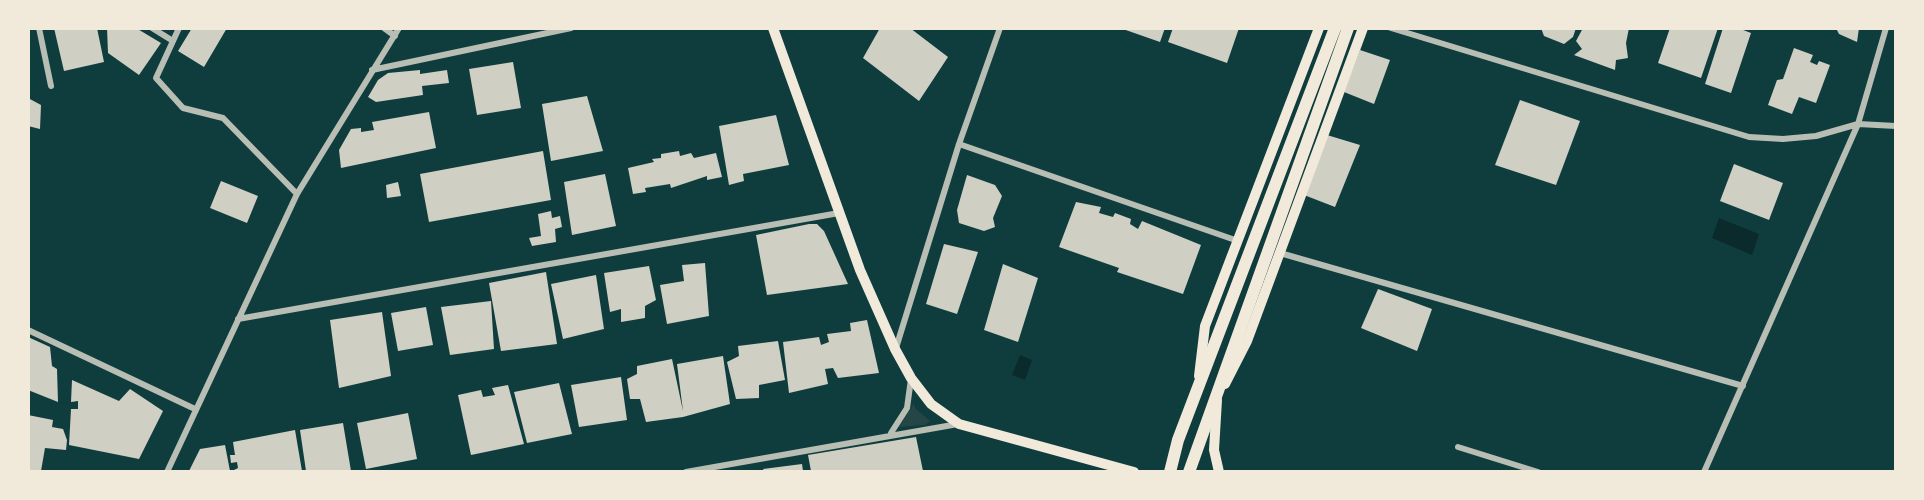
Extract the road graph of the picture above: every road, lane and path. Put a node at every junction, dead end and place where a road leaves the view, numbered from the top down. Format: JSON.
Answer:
{"nodes":[{"id":1,"x":39,"y":28,"type":"edge"},
{"id":2,"x":152,"y":28,"type":"edge"},
{"id":3,"x":179,"y":28,"type":"edge"},
{"id":4,"x":384,"y":28,"type":"edge"},
{"id":5,"x":399,"y":28,"type":"edge"},
{"id":6,"x":571,"y":28,"type":"edge"},
{"id":7,"x":773,"y":28,"type":"edge"},
{"id":8,"x":1000,"y":28,"type":"edge"},
{"id":9,"x":1319,"y":28,"type":"edge"},
{"id":10,"x":1335,"y":28,"type":"edge"},
{"id":11,"x":1348,"y":28,"type":"edge"},
{"id":12,"x":1363,"y":28,"type":"edge"},
{"id":13,"x":1391,"y":28,"type":"edge"},
{"id":14,"x":1886,"y":28,"type":"edge"},
{"id":15,"x":395,"y":36,"type":"junction"},
{"id":16,"x":173,"y":41,"type":"junction"},
{"id":17,"x":372,"y":70,"type":"junction"},
{"id":18,"x":51,"y":87,"type":"dead end"},
{"id":19,"x":1858,"y":124,"type":"junction"},
{"id":20,"x":1896,"y":126,"type":"edge"},
{"id":21,"x":958,"y":144,"type":"junction"},
{"id":22,"x":297,"y":194,"type":"junction"},
{"id":23,"x":839,"y":213,"type":"junction"},
{"id":24,"x":1238,"y":241,"type":"junction"},
{"id":25,"x":1280,"y":253,"type":"junction"},
{"id":26,"x":237,"y":319,"type":"junction"},
{"id":27,"x":28,"y":330,"type":"edge"},
{"id":28,"x":896,"y":349,"type":"junction"},
{"id":29,"x":911,"y":378,"type":"junction"},
{"id":30,"x":1743,"y":386,"type":"junction"},
{"id":31,"x":1197,"y":391,"type":"junction"},
{"id":32,"x":1217,"y":398,"type":"junction"},
{"id":33,"x":195,"y":409,"type":"junction"},
{"id":34,"x":959,"y":424,"type":"junction"},
{"id":35,"x":891,"y":434,"type":"junction"},
{"id":36,"x":1458,"y":447,"type":"dead end"},
{"id":37,"x":167,"y":471,"type":"edge"},
{"id":38,"x":686,"y":471,"type":"edge"},
{"id":39,"x":1134,"y":471,"type":"edge"},
{"id":40,"x":1170,"y":471,"type":"edge"},
{"id":41,"x":1189,"y":471,"type":"edge"},
{"id":42,"x":1219,"y":471,"type":"edge"},
{"id":43,"x":1538,"y":471,"type":"edge"},
{"id":44,"x":1704,"y":471,"type":"edge"}],
"edges":[{"from":1,"to":18,"type":"street"},
{"from":2,"to":16,"type":"street"},
{"from":3,"to":16,"type":"street"},
{"from":4,"to":15,"type":"street"},
{"from":5,"to":15,"type":"street"},
{"from":6,"to":17,"type":"street"},
{"from":7,"to":23,"type":"main road"},
{"from":8,"to":21,"type":"street"},
{"from":9,"to":24,"type":"main road"},
{"from":10,"to":31,"type":"main road"},
{"from":11,"to":32,"type":"main road"},
{"from":12,"to":25,"type":"main road"},
{"from":13,"to":19,"type":"street"},
{"from":14,"to":19,"type":"street"},
{"from":15,"to":17,"type":"street"},
{"from":16,"to":22,"type":"street"},
{"from":17,"to":22,"type":"street"},
{"from":19,"to":20,"type":"street"},
{"from":19,"to":30,"type":"street"},
{"from":21,"to":24,"type":"street"},
{"from":21,"to":28,"type":"street"},
{"from":22,"to":26,"type":"street"},
{"from":23,"to":26,"type":"street"},
{"from":23,"to":28,"type":"main road"},
{"from":24,"to":31,"type":"main road"},
{"from":25,"to":30,"type":"street"},
{"from":25,"to":32,"type":"main road"},
{"from":26,"to":33,"type":"street"},
{"from":27,"to":33,"type":"street"},
{"from":28,"to":29,"type":"main road"},
{"from":29,"to":34,"type":"main road"},
{"from":29,"to":35,"type":"street"},
{"from":30,"to":44,"type":"street"},
{"from":31,"to":40,"type":"main road"},
{"from":32,"to":41,"type":"main road"},
{"from":32,"to":42,"type":"main road"},
{"from":33,"to":37,"type":"street"},
{"from":34,"to":35,"type":"street"},
{"from":34,"to":39,"type":"main road"},
{"from":35,"to":38,"type":"street"},
{"from":36,"to":43,"type":"street"}]}
